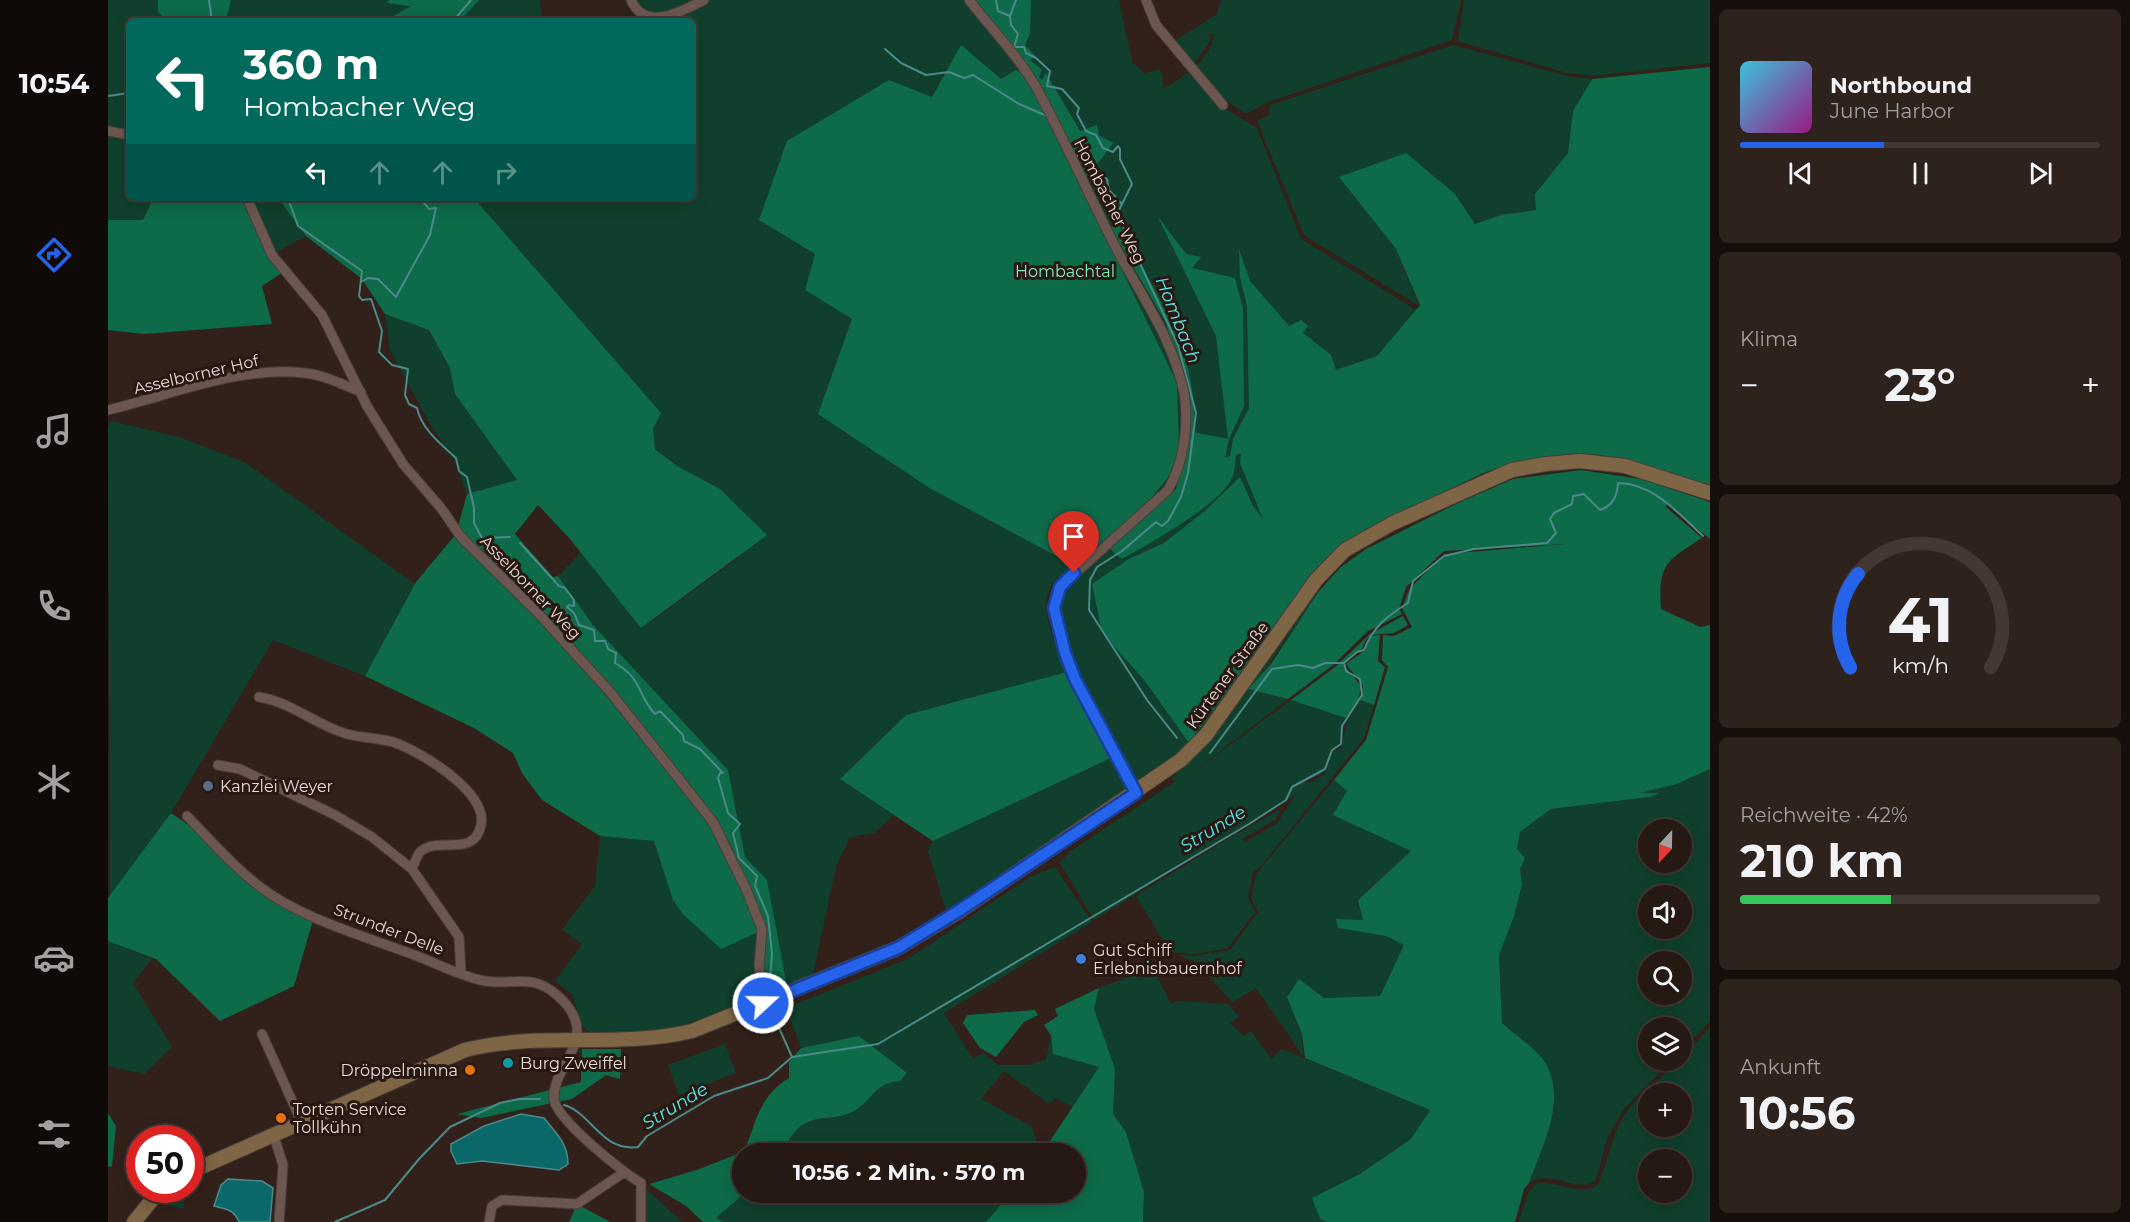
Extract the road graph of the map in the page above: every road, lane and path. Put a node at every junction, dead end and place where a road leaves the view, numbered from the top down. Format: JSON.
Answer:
{"nodes":[{"id":1,"x":631,"y":0,"type":"edge"},
{"id":2,"x":704,"y":0,"type":"edge"},
{"id":3,"x":969,"y":0,"type":"edge"},
{"id":4,"x":1146,"y":0,"type":"edge"},
{"id":5,"x":1223,"y":105,"type":"dead end"},
{"id":6,"x":108,"y":131,"type":"edge"},
{"id":7,"x":126,"y":134,"type":"edge"},
{"id":8,"x":248,"y":201,"type":"edge"},
{"id":9,"x":361,"y":392,"type":"junction"},
{"id":10,"x":108,"y":410,"type":"edge"},
{"id":11,"x":1710,"y":492,"type":"edge"},
{"id":12,"x":259,"y":696,"type":"dead end"},
{"id":13,"x":218,"y":765,"type":"dead end"},
{"id":14,"x":1136,"y":793,"type":"junction"},
{"id":15,"x":187,"y":816,"type":"dead end"},
{"id":16,"x":412,"y":868,"type":"junction"},
{"id":17,"x":461,"y":973,"type":"junction"},
{"id":18,"x":763,"y":1003,"type":"junction"},
{"id":19,"x":262,"y":1034,"type":"dead end"},
{"id":20,"x":576,"y":1041,"type":"junction"},
{"id":21,"x":302,"y":1123,"type":"junction"},
{"id":22,"x":274,"y":1136,"type":"junction"},
{"id":23,"x":204,"y":1166,"type":"edge"},
{"id":24,"x":623,"y":1173,"type":"junction"},
{"id":25,"x":149,"y":1203,"type":"edge"},
{"id":26,"x":134,"y":1222,"type":"edge"},
{"id":27,"x":279,"y":1222,"type":"edge"},
{"id":28,"x":489,"y":1222,"type":"edge"},
{"id":29,"x":641,"y":1222,"type":"edge"}],
"edges":[{"from":1,"to":2,"type":"street"},
{"from":3,"to":14,"type":"street","name":"Hombacher Weg"},
{"from":4,"to":5,"type":"street"},
{"from":6,"to":7,"type":"street"},
{"from":8,"to":9,"type":"street","name":"Asselborner Weg"},
{"from":9,"to":10,"type":"street","name":"Asselborner Hof"},
{"from":9,"to":18,"type":"street","name":"Asselborner Weg"},
{"from":11,"to":14,"type":"main road","name":"Kürtener Straße"},
{"from":12,"to":16,"type":"street"},
{"from":13,"to":16,"type":"street"},
{"from":14,"to":18,"type":"main road","name":"Kürtener Straße"},
{"from":15,"to":17,"type":"street","name":"Strunder Delle"},
{"from":16,"to":17,"type":"street"},
{"from":17,"to":20,"type":"street","name":"Strunder Delle"},
{"from":18,"to":20,"type":"main road","name":"Kürtener Straße"},
{"from":19,"to":21,"type":"street"},
{"from":20,"to":21,"type":"main road","name":"Kürtener Straße"},
{"from":20,"to":24,"type":"street"},
{"from":21,"to":22,"type":"main road","name":"Kürtener Straße"},
{"from":22,"to":23,"type":"main road","name":"Kürtener Straße"},
{"from":22,"to":27,"type":"street"},
{"from":24,"to":28,"type":"street"},
{"from":24,"to":29,"type":"street"},
{"from":25,"to":26,"type":"main road"}]}
